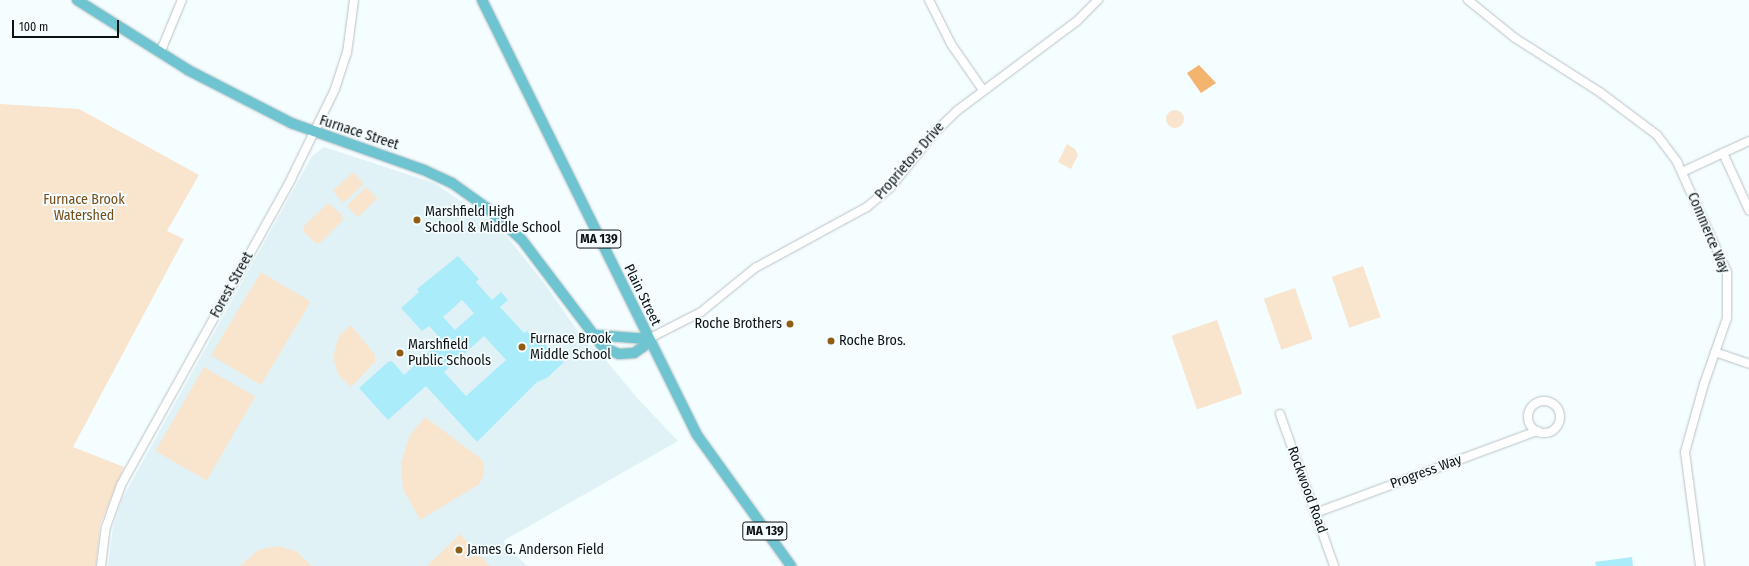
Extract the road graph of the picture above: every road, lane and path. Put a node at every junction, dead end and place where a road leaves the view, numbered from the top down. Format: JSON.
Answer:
{"nodes":[{"id":1,"x":77,"y":0,"type":"edge"},
{"id":2,"x":182,"y":0,"type":"edge"},
{"id":3,"x":354,"y":0,"type":"edge"},
{"id":4,"x":482,"y":0,"type":"edge"},
{"id":5,"x":929,"y":0,"type":"edge"},
{"id":6,"x":1098,"y":0,"type":"edge"},
{"id":7,"x":1468,"y":0,"type":"edge"},
{"id":8,"x":160,"y":53,"type":"junction"},
{"id":9,"x":983,"y":90,"type":"junction"},
{"id":10,"x":314,"y":134,"type":"junction"},
{"id":11,"x":1749,"y":141,"type":"edge"},
{"id":12,"x":1723,"y":153,"type":"junction"},
{"id":13,"x":1682,"y":172,"type":"junction"},
{"id":14,"x":1749,"y":210,"type":"edge"},
{"id":15,"x":595,"y":335,"type":"junction"},
{"id":16,"x":648,"y":339,"type":"junction"},
{"id":17,"x":1715,"y":352,"type":"junction"},
{"id":18,"x":1749,"y":364,"type":"edge"},
{"id":19,"x":1280,"y":414,"type":"dead end"},
{"id":20,"x":1537,"y":431,"type":"dead end"},
{"id":21,"x":1315,"y":513,"type":"junction"},
{"id":22,"x":101,"y":566,"type":"edge"},
{"id":23,"x":791,"y":566,"type":"edge"},
{"id":24,"x":1334,"y":566,"type":"edge"},
{"id":25,"x":1700,"y":566,"type":"edge"}],
"edges":[{"from":1,"to":8,"type":"main road","name":"Furnace Street"},
{"from":2,"to":8,"type":"street"},
{"from":3,"to":10,"type":"street","name":"Forest Street"},
{"from":4,"to":16,"type":"main road","name":"Plain Street","number":"MA 139"},
{"from":5,"to":9,"type":"street"},
{"from":6,"to":9,"type":"street","name":"Proprietors Drive"},
{"from":7,"to":13,"type":"street","name":"Commerce Way"},
{"from":8,"to":10,"type":"main road","name":"Furnace Street"},
{"from":9,"to":16,"type":"street","name":"Proprietors Drive"},
{"from":10,"to":15,"type":"main road","name":"Furnace Street"},
{"from":10,"to":22,"type":"street","name":"Forest Street"},
{"from":11,"to":12,"type":"street"},
{"from":12,"to":13,"type":"street"},
{"from":12,"to":14,"type":"street"},
{"from":13,"to":17,"type":"street","name":"Commerce Way"},
{"from":15,"to":16,"type":"main road"},
{"from":15,"to":16,"type":"main road","name":"Furnace Street"},
{"from":16,"to":23,"type":"main road","name":"Plain Street","number":"MA 139"},
{"from":17,"to":18,"type":"street"},
{"from":17,"to":25,"type":"street","name":"Commerce Way"},
{"from":19,"to":21,"type":"street","name":"Rockwood Road"},
{"from":20,"to":21,"type":"street","name":"Progress Way"},
{"from":21,"to":24,"type":"street","name":"Rockwood Road"}]}
